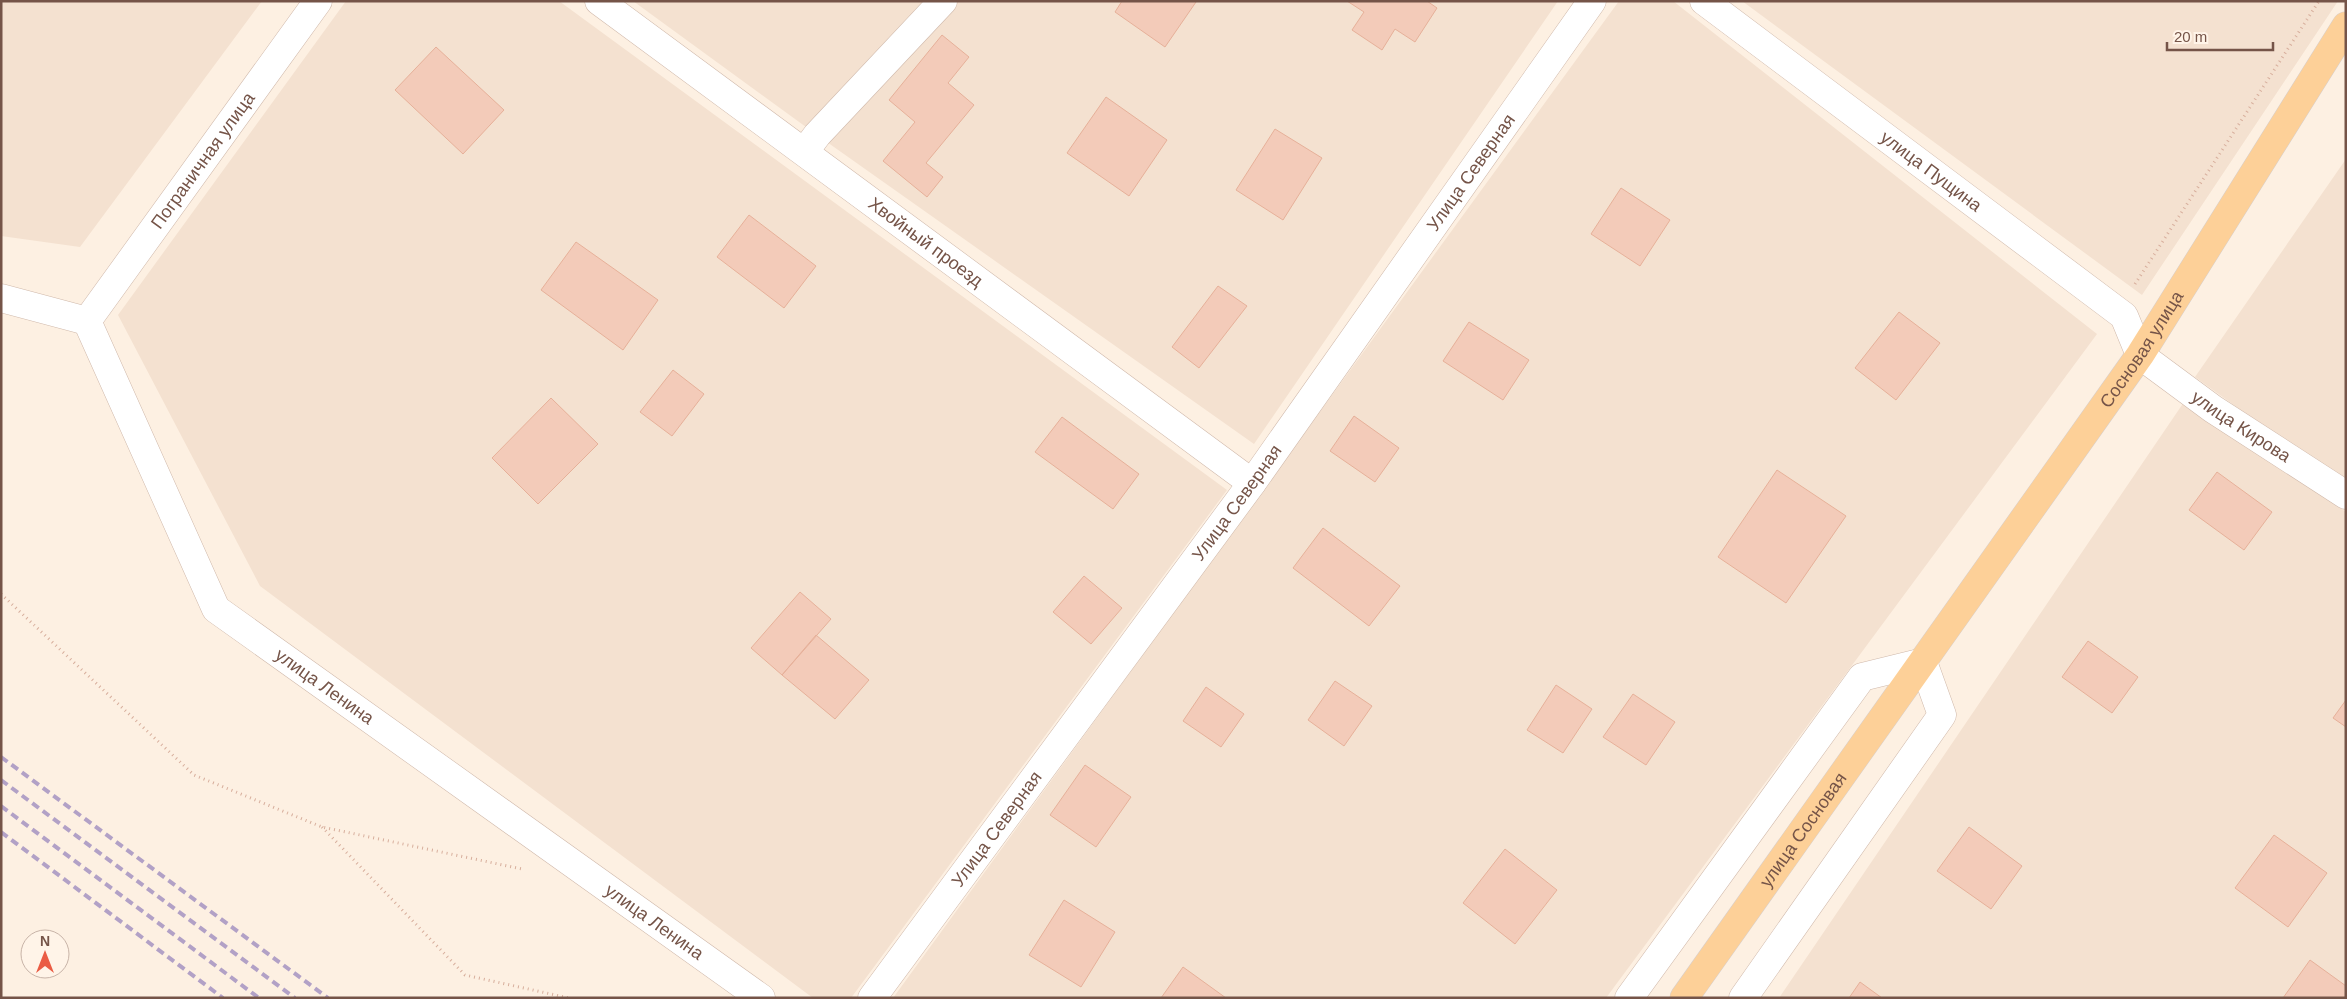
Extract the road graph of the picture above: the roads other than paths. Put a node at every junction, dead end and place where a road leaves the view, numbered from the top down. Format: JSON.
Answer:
{"nodes":[{"id":1,"x":318,"y":1,"type":"edge"},
{"id":2,"x":599,"y":1,"type":"edge"},
{"id":3,"x":943,"y":1,"type":"edge"},
{"id":4,"x":1592,"y":1,"type":"edge"},
{"id":5,"x":1704,"y":1,"type":"edge"},
{"id":6,"x":2346,"y":26,"type":"edge"},
{"id":7,"x":805,"y":151,"type":"junction"},
{"id":8,"x":1,"y":298,"type":"edge"},
{"id":9,"x":87,"y":321,"type":"junction"},
{"id":10,"x":2140,"y":356,"type":"junction"},
{"id":11,"x":1252,"y":483,"type":"junction"},
{"id":12,"x":2346,"y":495,"type":"edge"},
{"id":13,"x":1923,"y":662,"type":"junction"},
{"id":14,"x":761,"y":998,"type":"edge"},
{"id":15,"x":872,"y":998,"type":"edge"},
{"id":16,"x":1630,"y":998,"type":"edge"},
{"id":17,"x":1684,"y":998,"type":"edge"},
{"id":18,"x":1742,"y":998,"type":"edge"}],
"edges":[{"from":1,"to":9,"type":"street","name":"Пограничная улица"},
{"from":2,"to":7,"type":"street","name":"Хвойный проезд"},
{"from":3,"to":7,"type":"street"},
{"from":4,"to":11,"type":"street","name":"Улица Северная"},
{"from":5,"to":10,"type":"street","name":"улица Пущина"},
{"from":6,"to":10,"type":"main road","name":"Сосновая улица"},
{"from":7,"to":11,"type":"street","name":"Хвойный проезд"},
{"from":8,"to":9,"type":"street"},
{"from":9,"to":14,"type":"street","name":"улица Ленина"},
{"from":10,"to":12,"type":"street","name":"улица Кирова"},
{"from":10,"to":13,"type":"main road","name":"Сосновая улица"},
{"from":11,"to":15,"type":"street","name":"Улица Северная"},
{"from":13,"to":16,"type":"street"},
{"from":13,"to":17,"type":"main road","name":"улица Сосновая"},
{"from":13,"to":18,"type":"street"}]}
